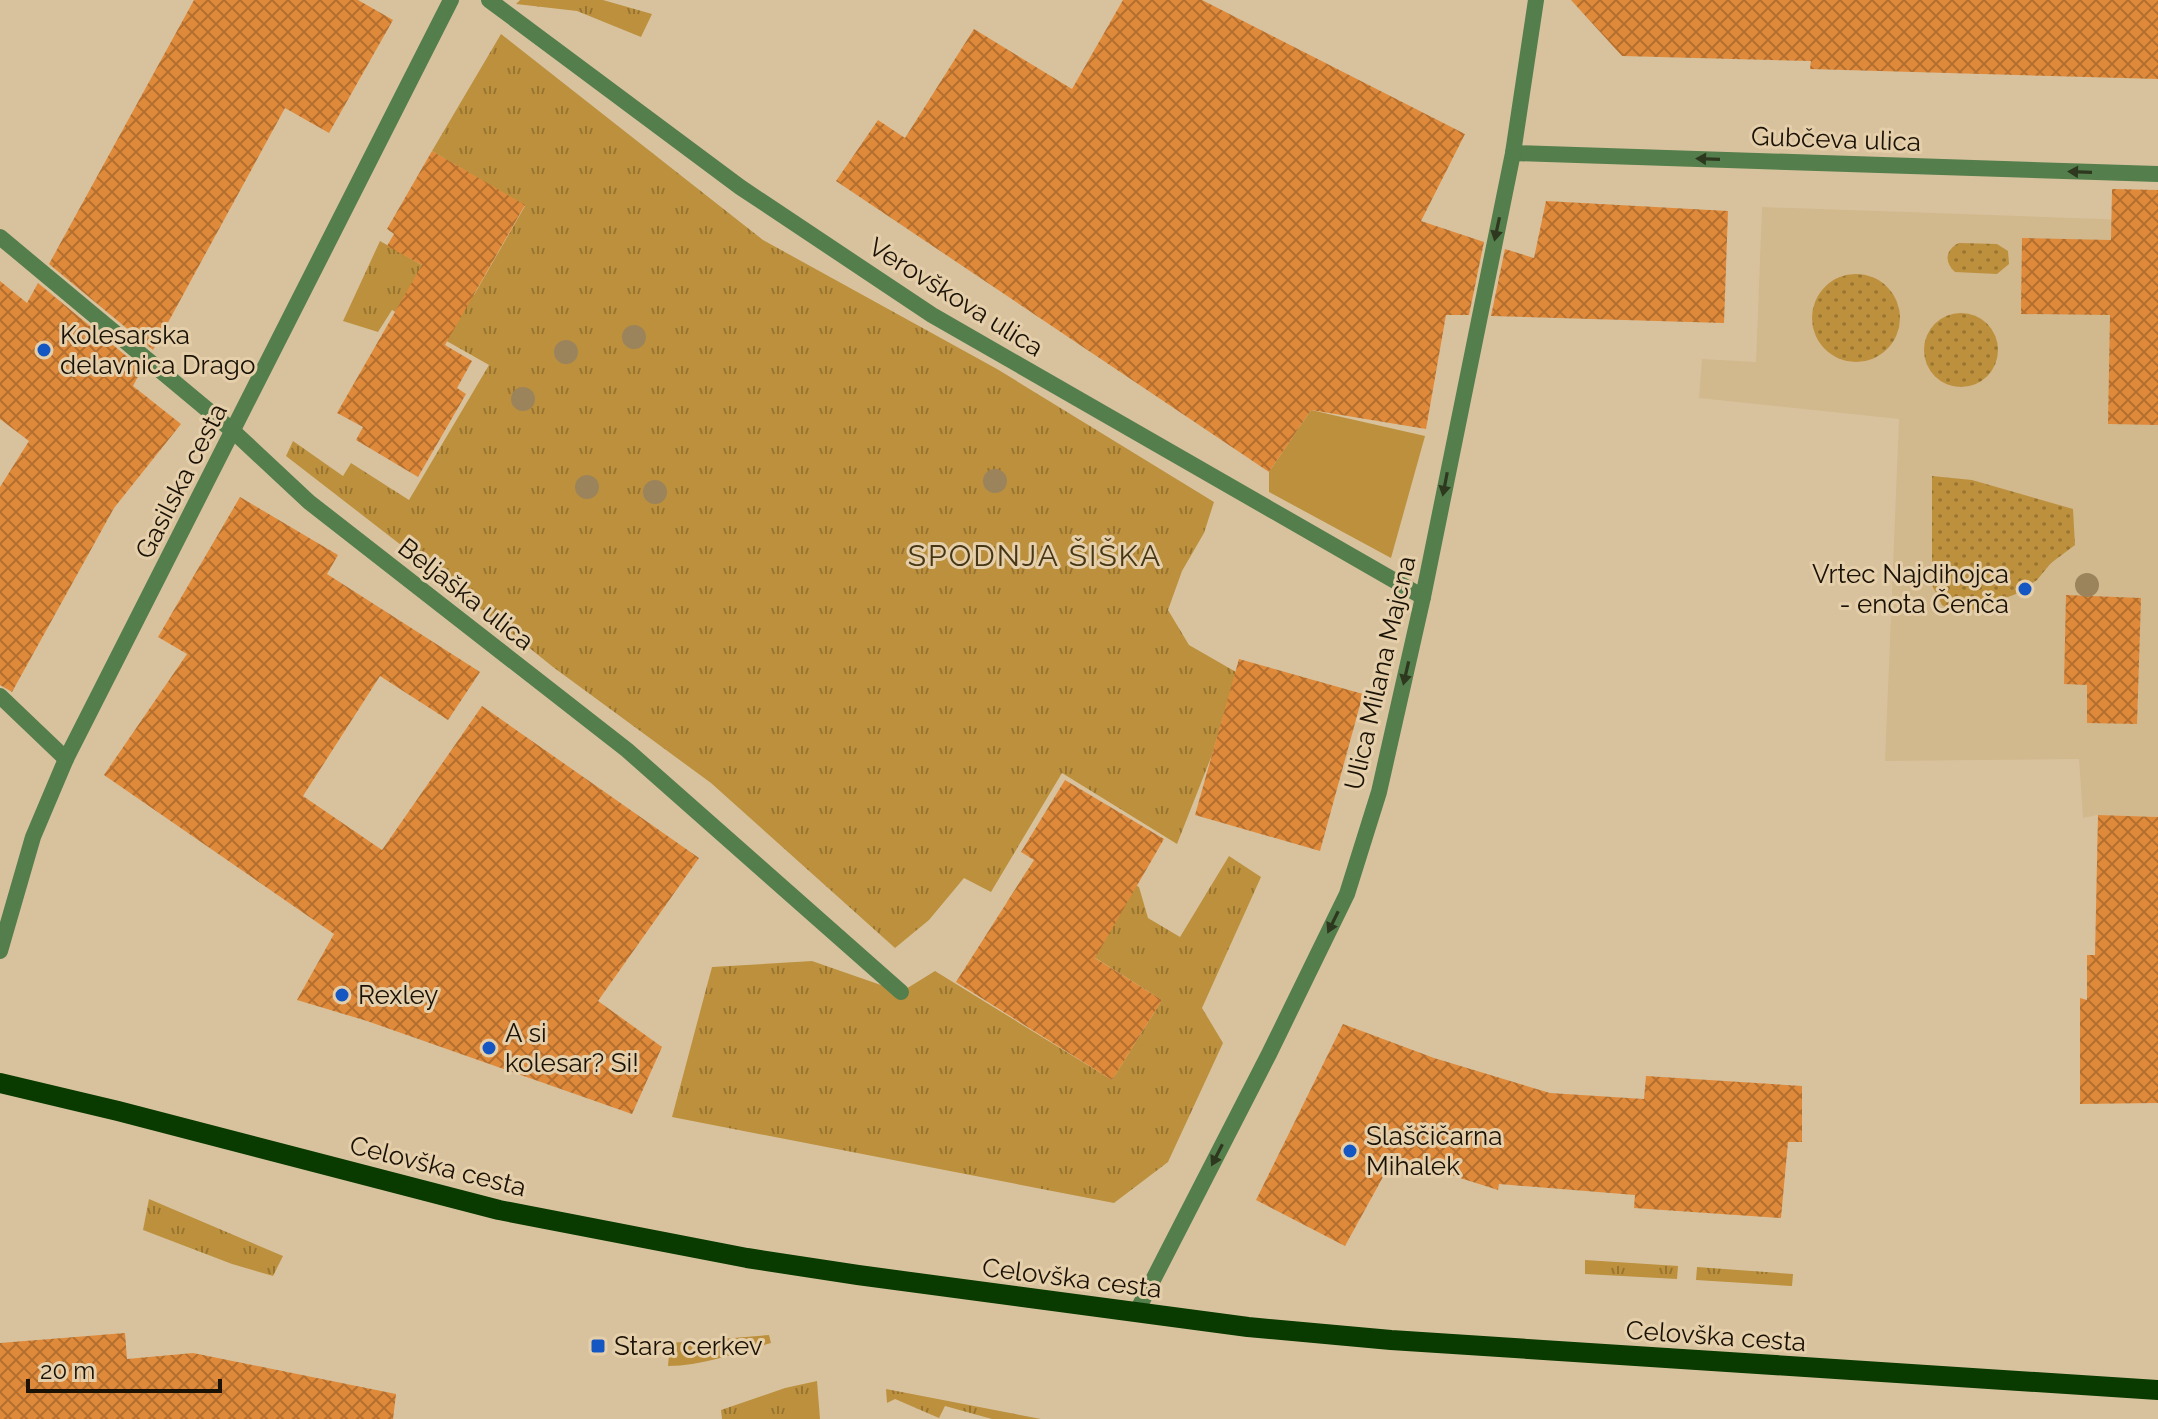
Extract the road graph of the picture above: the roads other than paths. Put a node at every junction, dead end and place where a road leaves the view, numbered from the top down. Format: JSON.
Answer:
{"nodes":[{"id":1,"x":451,"y":0,"type":"edge"},
{"id":2,"x":489,"y":0,"type":"edge"},
{"id":3,"x":1536,"y":0,"type":"edge"},
{"id":4,"x":1513,"y":153,"type":"junction"},
{"id":5,"x":2158,"y":174,"type":"edge"},
{"id":6,"x":0,"y":237,"type":"edge"},
{"id":7,"x":233,"y":431,"type":"junction"},
{"id":8,"x":1423,"y":597,"type":"junction"},
{"id":9,"x":0,"y":696,"type":"edge"},
{"id":10,"x":66,"y":759,"type":"junction"},
{"id":11,"x":0,"y":951,"type":"edge"},
{"id":12,"x":901,"y":992,"type":"dead end"},
{"id":13,"x":0,"y":1083,"type":"edge"},
{"id":14,"x":1136,"y":1313,"type":"junction"},
{"id":15,"x":2158,"y":1390,"type":"edge"}],
"edges":[{"from":1,"to":7,"type":"street","name":"Gasilska cesta"},
{"from":2,"to":8,"type":"street","name":"Verovškova ulica"},
{"from":3,"to":4,"type":"street","name":"Ulica Milana Majcna"},
{"from":5,"to":4,"type":"street","name":"Gubčeva ulica","one_way":true},
{"from":4,"to":8,"type":"street","name":"Ulica Milana Majcna","one_way":true},
{"from":6,"to":7,"type":"street","name":"Beljaška ulica"},
{"from":7,"to":10,"type":"street","name":"Gasilska cesta"},
{"from":7,"to":12,"type":"street","name":"Beljaška ulica"},
{"from":8,"to":14,"type":"street","name":"Ulica Milana Majcna","one_way":true},
{"from":9,"to":10,"type":"street"},
{"from":10,"to":11,"type":"street","name":"Gasilska cesta"},
{"from":13,"to":14,"type":"main road","name":"Celovška cesta"},
{"from":14,"to":15,"type":"main road","name":"Celovška cesta"}]}
